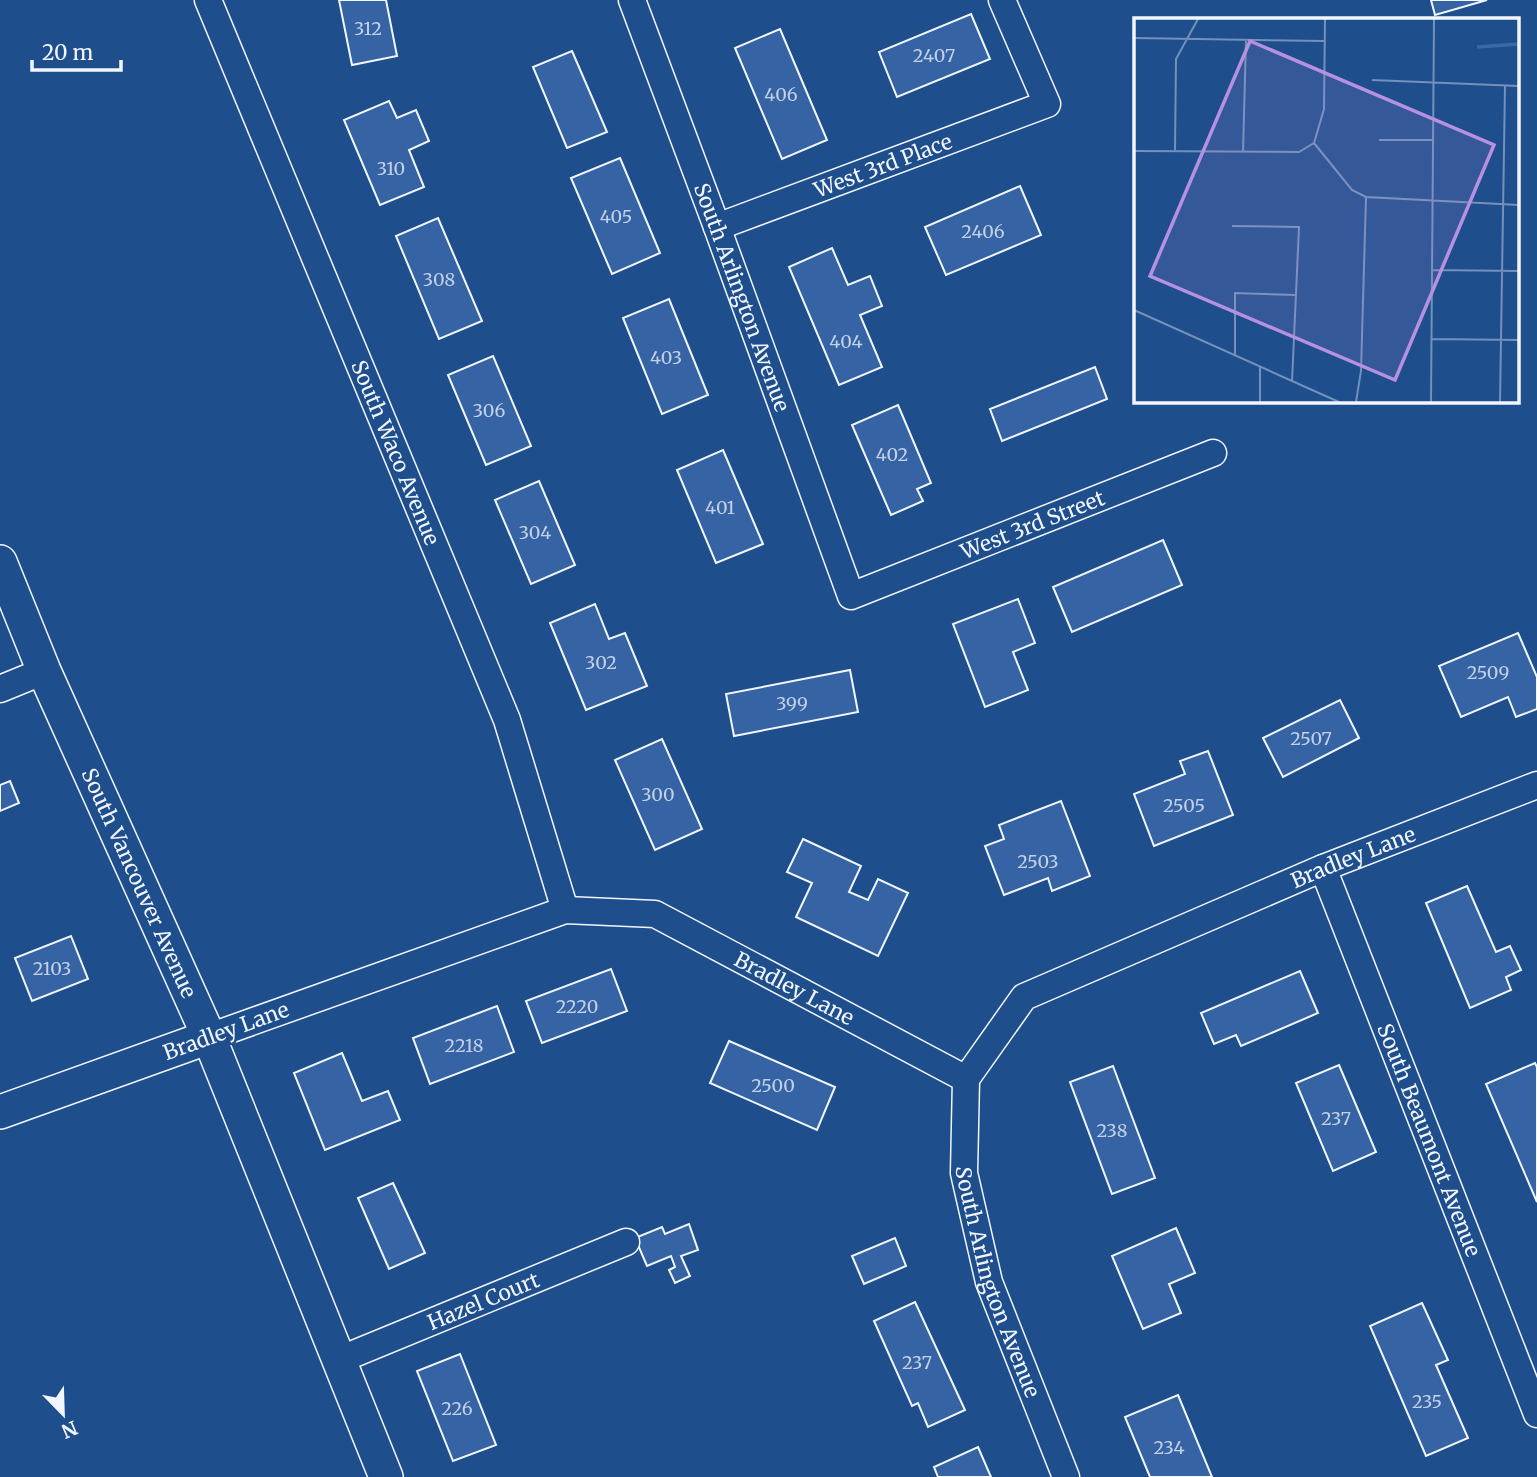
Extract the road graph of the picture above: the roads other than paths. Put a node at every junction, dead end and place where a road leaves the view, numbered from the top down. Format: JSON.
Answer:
{"nodes":[{"id":1,"x":208,"y":0,"type":"edge"},
{"id":2,"x":632,"y":0,"type":"edge"},
{"id":3,"x":1002,"y":0,"type":"edge"},
{"id":4,"x":718,"y":227,"type":"junction"},
{"id":5,"x":1213,"y":453,"type":"dead end"},
{"id":6,"x":0,"y":562,"type":"edge"},
{"id":7,"x":851,"y":596,"type":"joint"},
{"id":8,"x":44,"y":671,"type":"junction"},
{"id":9,"x":0,"y":689,"type":"edge"},
{"id":10,"x":1537,"y":785,"type":"edge"},
{"id":11,"x":1323,"y":868,"type":"junction"},
{"id":12,"x":565,"y":910,"type":"junction"},
{"id":13,"x":209,"y":1037,"type":"junction"},
{"id":14,"x":966,"y":1079,"type":"junction"},
{"id":15,"x":0,"y":1112,"type":"edge"},
{"id":16,"x":626,"y":1242,"type":"dead end"},
{"id":17,"x":339,"y":1360,"type":"junction"},
{"id":18,"x":1537,"y":1414,"type":"edge"},
{"id":19,"x":386,"y":1477,"type":"edge"},
{"id":20,"x":1066,"y":1477,"type":"edge"}],
"edges":[{"from":1,"to":12,"type":"street","name":"South Waco Avenue"},
{"from":2,"to":4,"type":"street","name":"South Arlington Avenue"},
{"from":3,"to":4,"type":"street","name":"West 3rd Place"},
{"from":4,"to":7,"type":"street","name":"South Arlington Avenue"},
{"from":5,"to":7,"type":"street","name":"West 3rd Street"},
{"from":6,"to":8,"type":"street","name":"South Vancouver Avenue"},
{"from":8,"to":9,"type":"street"},
{"from":8,"to":13,"type":"street","name":"South Vancouver Avenue"},
{"from":10,"to":11,"type":"street","name":"Bradley Lane"},
{"from":11,"to":14,"type":"street","name":"Bradley Lane"},
{"from":11,"to":18,"type":"street","name":"South Beaumont Avenue"},
{"from":12,"to":13,"type":"street","name":"Bradley Lane"},
{"from":12,"to":14,"type":"street","name":"Bradley Lane"},
{"from":13,"to":15,"type":"street","name":"Bradley Lane"},
{"from":13,"to":17,"type":"street","name":"South Vancouver Avenue"},
{"from":14,"to":20,"type":"street","name":"South Arlington Avenue"},
{"from":16,"to":17,"type":"street","name":"Hazel Court"},
{"from":17,"to":19,"type":"street","name":"South Vancouver Avenue"}]}
